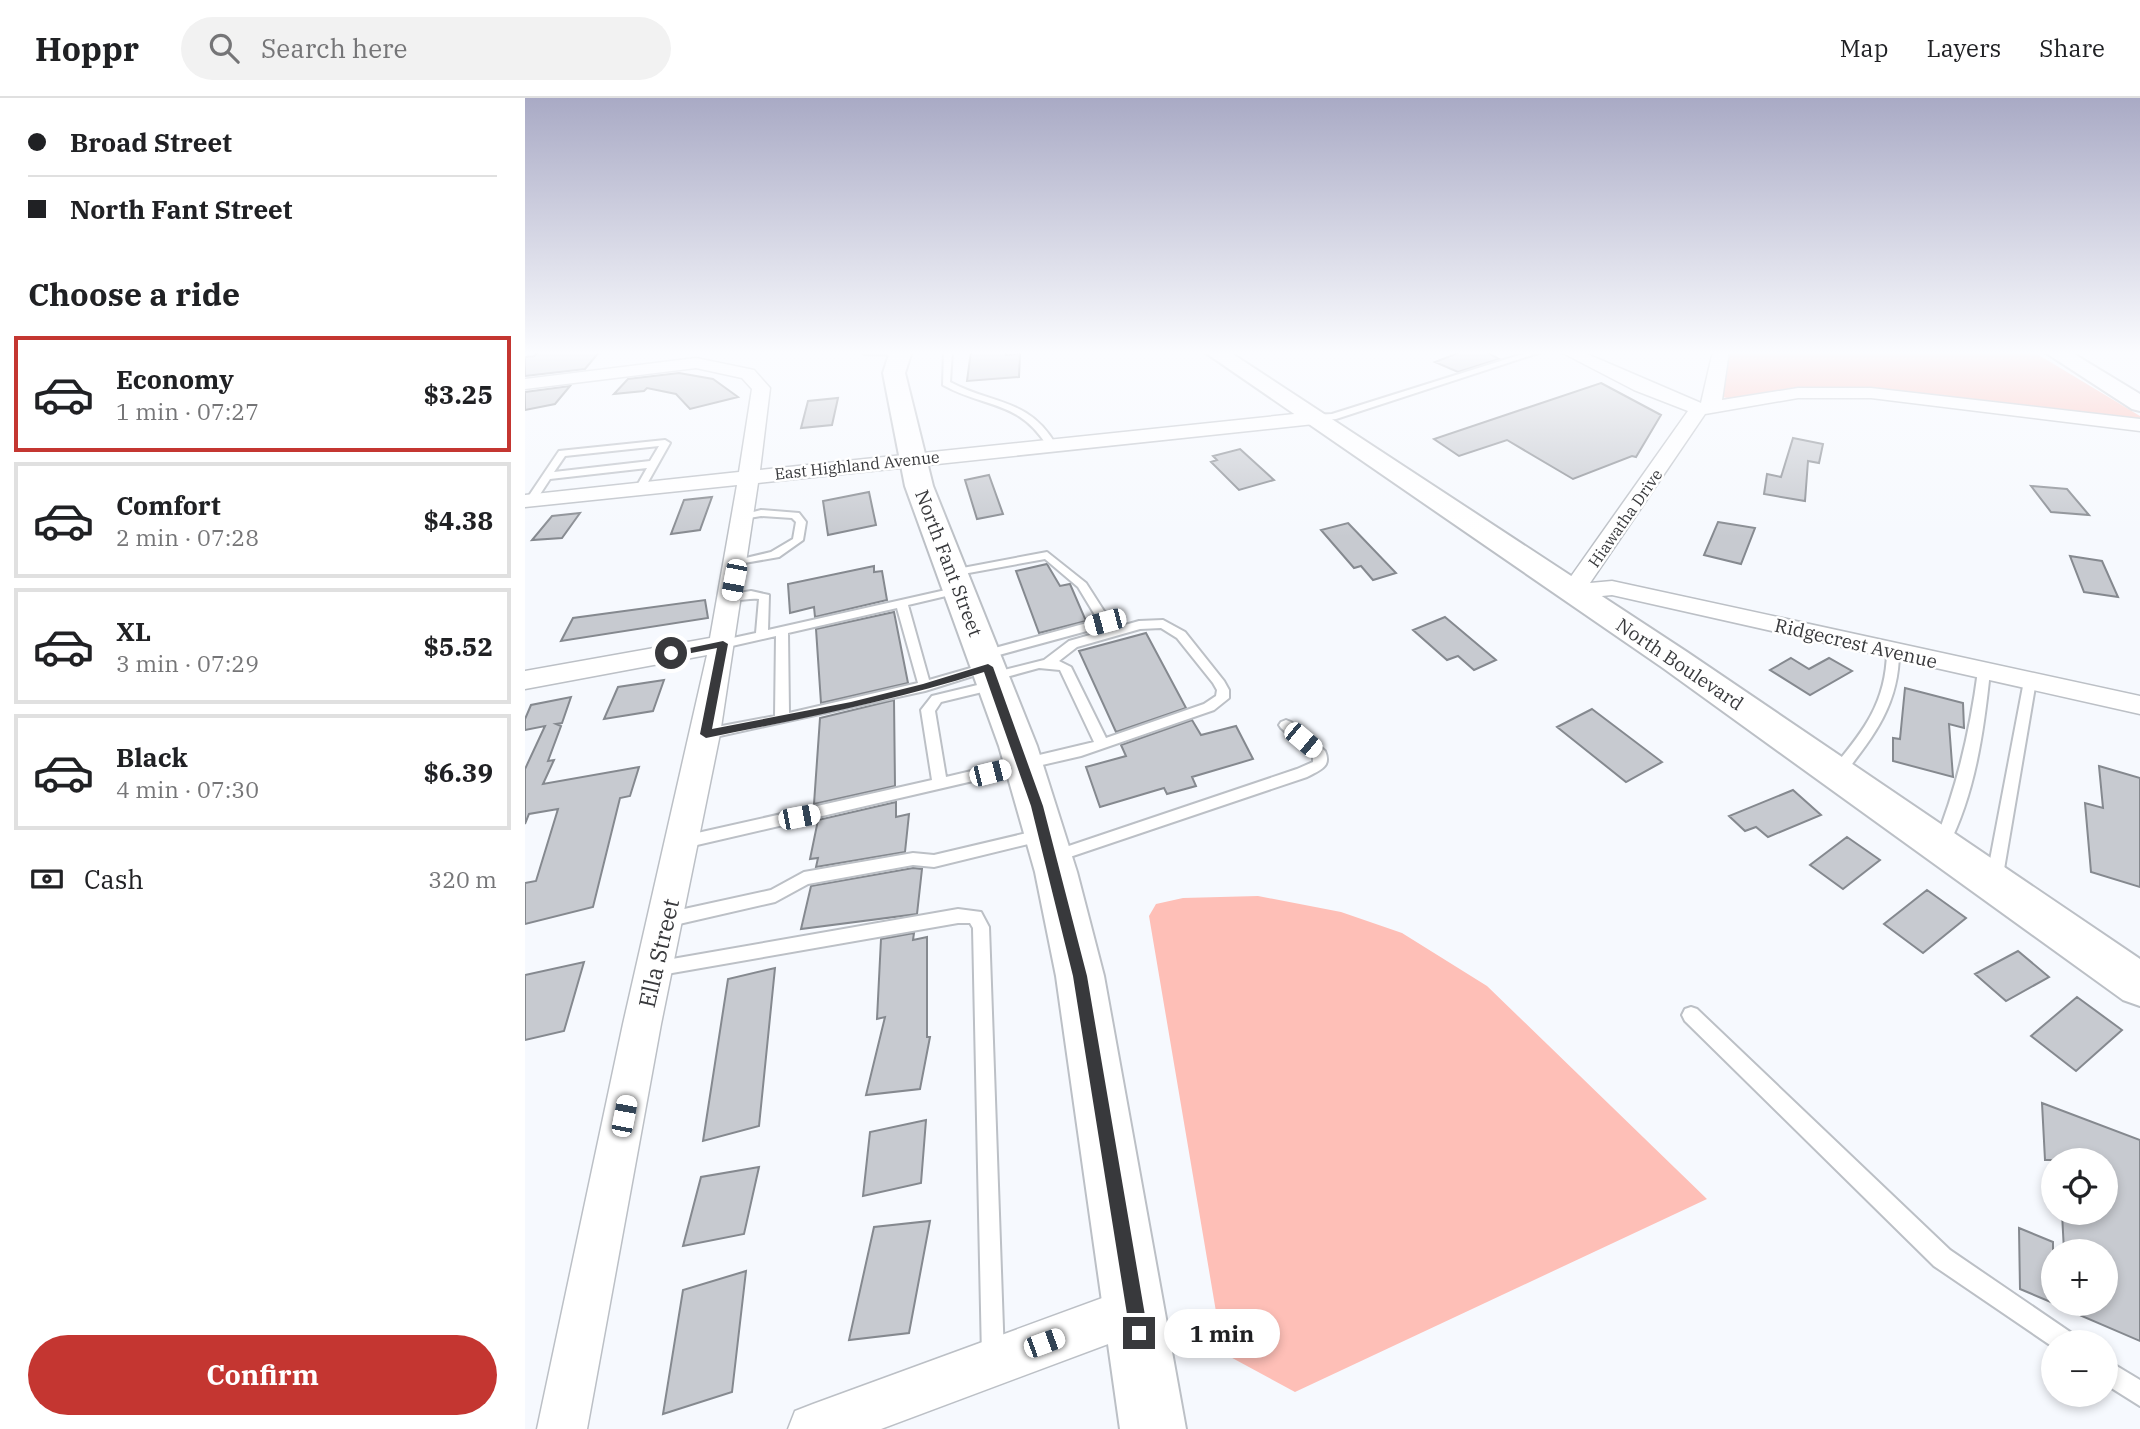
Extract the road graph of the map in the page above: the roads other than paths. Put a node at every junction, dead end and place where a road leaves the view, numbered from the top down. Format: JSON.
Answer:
{"nodes":[{"id":1,"x":759,"y":413,"type":"edge"},
{"id":2,"x":902,"y":413,"type":"edge"},
{"id":3,"x":1024,"y":413,"type":"edge"},
{"id":4,"x":1307,"y":413,"type":"edge"},
{"id":5,"x":1345,"y":413,"type":"edge"},
{"id":6,"x":1701,"y":413,"type":"edge"},
{"id":7,"x":2040,"y":413,"type":"edge"},
{"id":8,"x":1314,"y":418,"type":"junction"},
{"id":9,"x":2140,"y":425,"type":"edge"},
{"id":10,"x":1051,"y":445,"type":"junction"},
{"id":11,"x":912,"y":459,"type":"junction"},
{"id":12,"x":653,"y":464,"type":"junction"},
{"id":13,"x":547,"y":475,"type":"junction"},
{"id":14,"x":749,"y":477,"type":"junction"},
{"id":15,"x":640,"y":489,"type":"junction"},
{"id":16,"x":528,"y":501,"type":"edge"},
{"id":17,"x":743,"y":516,"type":"junction"},
{"id":18,"x":734,"y":580,"type":"junction"},
{"id":19,"x":955,"y":581,"type":"junction"},
{"id":20,"x":1572,"y":592,"type":"junction"},
{"id":21,"x":902,"y":604,"type":"junction"},
{"id":22,"x":782,"y":631,"type":"junction"},
{"id":23,"x":762,"y":635,"type":"junction"},
{"id":24,"x":723,"y":644,"type":"junction"},
{"id":25,"x":1893,"y":652,"type":"junction"},
{"id":26,"x":1047,"y":664,"type":"junction"},
{"id":27,"x":989,"y":671,"type":"junction"},
{"id":28,"x":1984,"y":671,"type":"junction"},
{"id":29,"x":525,"y":680,"type":"edge"},
{"id":30,"x":2030,"y":681,"type":"junction"},
{"id":31,"x":925,"y":687,"type":"junction"},
{"id":32,"x":2140,"y":705,"type":"edge"},
{"id":33,"x":782,"y":719,"type":"junction"},
{"id":34,"x":1286,"y":725,"type":"dead end"},
{"id":35,"x":706,"y":734,"type":"junction"},
{"id":36,"x":1102,"y":744,"type":"junction"},
{"id":37,"x":1024,"y":764,"type":"junction"},
{"id":38,"x":1837,"y":773,"type":"junction"},
{"id":39,"x":940,"y":784,"type":"junction"},
{"id":40,"x":684,"y":842,"type":"junction"},
{"id":41,"x":1942,"y":845,"type":"junction"},
{"id":42,"x":1049,"y":846,"type":"junction"},
{"id":43,"x":1994,"y":882,"type":"junction"},
{"id":44,"x":666,"y":920,"type":"junction"},
{"id":45,"x":654,"y":970,"type":"junction"},
{"id":46,"x":2140,"y":985,"type":"edge"},
{"id":47,"x":1691,"y":1015,"type":"dead end"},
{"id":48,"x":1135,"y":1310,"type":"junction"},
{"id":49,"x":2047,"y":1330,"type":"edge"},
{"id":50,"x":993,"y":1362,"type":"junction"},
{"id":51,"x":2118,"y":1379,"type":"edge"},
{"id":52,"x":2140,"y":1394,"type":"edge"},
{"id":53,"x":562,"y":1429,"type":"edge"},
{"id":54,"x":813,"y":1429,"type":"edge"},
{"id":55,"x":1153,"y":1429,"type":"edge"}],
"edges":[{"from":1,"to":14,"type":"street","name":"Ella Street"},
{"from":2,"to":11,"type":"main road","name":"North Fant Street"},
{"from":3,"to":10,"type":"lane"},
{"from":4,"to":8,"type":"main road","name":"North Boulevard"},
{"from":5,"to":8,"type":"lane"},
{"from":6,"to":20,"type":"street","name":"Hiawatha Drive"},
{"from":7,"to":9,"type":"street"},
{"from":8,"to":10,"type":"street","name":"East Highland Avenue"},
{"from":8,"to":20,"type":"main road","name":"North Boulevard"},
{"from":10,"to":11,"type":"street","name":"East Highland Avenue"},
{"from":11,"to":14,"type":"street","name":"East Highland Avenue"},
{"from":11,"to":19,"type":"main road","name":"North Fant Street"},
{"from":12,"to":13,"type":"lane"},
{"from":12,"to":13,"type":"lane"},
{"from":12,"to":15,"type":"lane"},
{"from":13,"to":16,"type":"lane"},
{"from":14,"to":15,"type":"street","name":"East Highland Avenue"},
{"from":14,"to":17,"type":"street","name":"Ella Street"},
{"from":15,"to":16,"type":"street","name":"East Highland Avenue"},
{"from":17,"to":18,"type":"street","name":"Ella Street"},
{"from":17,"to":18,"type":"lane"},
{"from":18,"to":23,"type":"lane"},
{"from":18,"to":24,"type":"street","name":"Ella Street"},
{"from":19,"to":21,"type":"lane"},
{"from":19,"to":27,"type":"main road","name":"North Fant Street"},
{"from":19,"to":27,"type":"lane"},
{"from":20,"to":25,"type":"street","name":"Ridgecrest Avenue"},
{"from":20,"to":38,"type":"main road","name":"North Boulevard"},
{"from":21,"to":22,"type":"lane"},
{"from":21,"to":31,"type":"lane"},
{"from":22,"to":23,"type":"lane"},
{"from":22,"to":33,"type":"lane"},
{"from":23,"to":24,"type":"lane"},
{"from":24,"to":29,"type":"street"},
{"from":24,"to":35,"type":"street","name":"Ella Street"},
{"from":25,"to":28,"type":"street","name":"Ridgecrest Avenue"},
{"from":25,"to":38,"type":"lane"},
{"from":26,"to":27,"type":"lane"},
{"from":26,"to":36,"type":"lane"},
{"from":26,"to":36,"type":"lane"},
{"from":27,"to":31,"type":"lane"},
{"from":27,"to":37,"type":"main road","name":"North Fant Street"},
{"from":27,"to":39,"type":"lane"},
{"from":28,"to":30,"type":"street","name":"Ridgecrest Avenue"},
{"from":28,"to":41,"type":"lane"},
{"from":30,"to":32,"type":"street","name":"Ridgecrest Avenue"},
{"from":30,"to":43,"type":"lane"},
{"from":31,"to":33,"type":"lane"},
{"from":33,"to":35,"type":"lane"},
{"from":34,"to":42,"type":"lane"},
{"from":35,"to":40,"type":"street","name":"Ella Street"},
{"from":36,"to":37,"type":"lane"},
{"from":37,"to":39,"type":"lane"},
{"from":37,"to":42,"type":"main road","name":"North Fant Street"},
{"from":38,"to":41,"type":"main road","name":"North Boulevard"},
{"from":39,"to":40,"type":"lane"},
{"from":40,"to":44,"type":"street","name":"Ella Street"},
{"from":41,"to":43,"type":"main road","name":"North Boulevard"},
{"from":42,"to":44,"type":"lane"},
{"from":42,"to":48,"type":"main road","name":"North Fant Street"},
{"from":43,"to":46,"type":"main road","name":"North Boulevard"},
{"from":44,"to":45,"type":"street","name":"Ella Street"},
{"from":45,"to":50,"type":"lane"},
{"from":45,"to":53,"type":"street","name":"Ella Street"},
{"from":47,"to":49,"type":"lane"},
{"from":48,"to":50,"type":"street"},
{"from":48,"to":55,"type":"main road","name":"North Fant Street"},
{"from":50,"to":54,"type":"street"},
{"from":51,"to":52,"type":"lane"}]}
